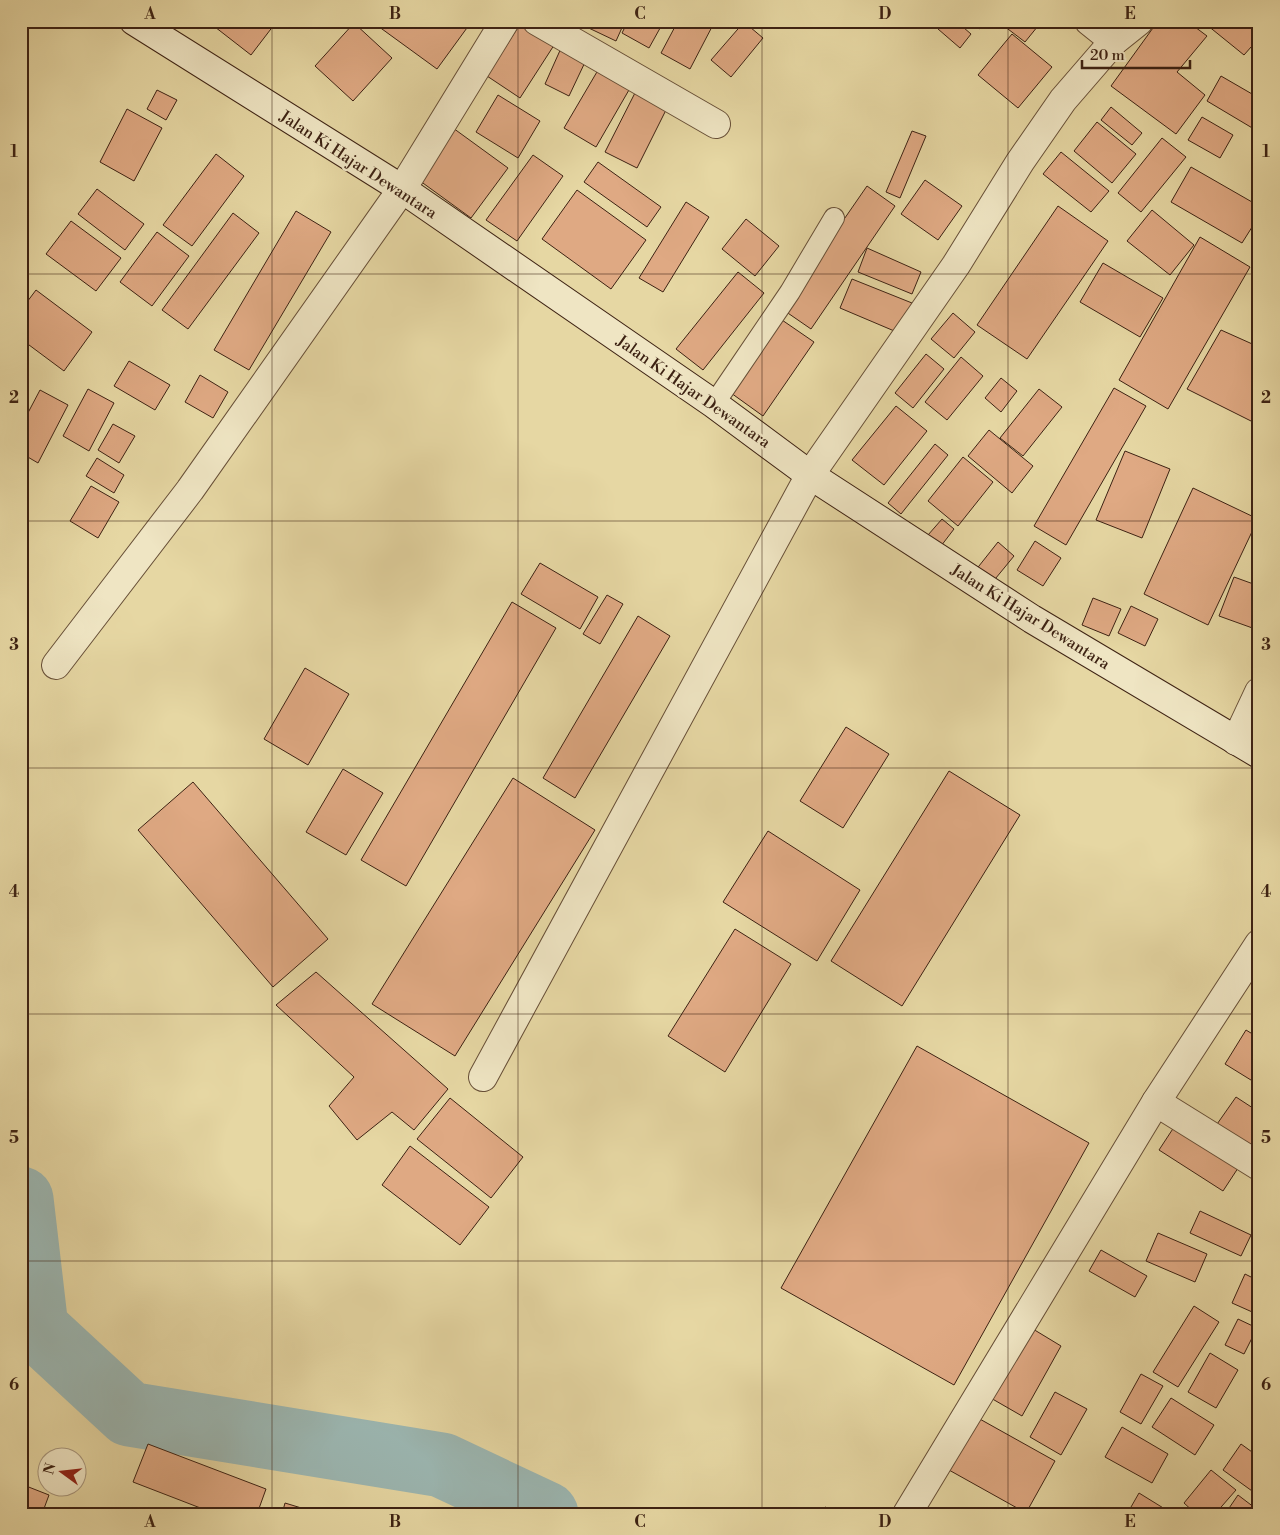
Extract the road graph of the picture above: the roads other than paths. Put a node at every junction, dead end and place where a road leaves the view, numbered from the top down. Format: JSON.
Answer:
{"nodes":[{"id":1,"x":134,"y":21,"type":"edge"},
{"id":2,"x":505,"y":21,"type":"edge"},
{"id":3,"x":537,"y":21,"type":"edge"},
{"id":4,"x":1089,"y":21,"type":"edge"},
{"id":5,"x":1139,"y":21,"type":"edge"},
{"id":6,"x":1114,"y":41,"type":"junction"},
{"id":7,"x":716,"y":124,"type":"dead end"},
{"id":8,"x":402,"y":189,"type":"junction"},
{"id":9,"x":834,"y":218,"type":"dead end"},
{"id":10,"x":714,"y":404,"type":"junction"},
{"id":11,"x":810,"y":475,"type":"junction"},
{"id":12,"x":56,"y":665,"type":"dead end"},
{"id":13,"x":1259,"y":692,"type":"edge"},
{"id":14,"x":1247,"y":748,"type":"edge"},
{"id":15,"x":1259,"y":944,"type":"edge"},
{"id":16,"x":483,"y":1077,"type":"dead end"},
{"id":17,"x":1156,"y":1102,"type":"junction"},
{"id":18,"x":1259,"y":1166,"type":"edge"},
{"id":19,"x":907,"y":1514,"type":"edge"}],
"edges":[{"from":1,"to":8,"type":"street","name":"Jalan Ki Hajar Dewantara"},
{"from":2,"to":8,"type":"street"},
{"from":3,"to":7,"type":"street"},
{"from":4,"to":6,"type":"street"},
{"from":5,"to":6,"type":"street"},
{"from":6,"to":11,"type":"street"},
{"from":8,"to":10,"type":"street","name":"Jalan Ki Hajar Dewantara"},
{"from":8,"to":12,"type":"street"},
{"from":9,"to":10,"type":"lane"},
{"from":10,"to":11,"type":"street","name":"Jalan Ki Hajar Dewantara"},
{"from":11,"to":14,"type":"street","name":"Jalan Ki Hajar Dewantara"},
{"from":11,"to":16,"type":"street"},
{"from":13,"to":14,"type":"street"},
{"from":15,"to":17,"type":"street"},
{"from":17,"to":18,"type":"street"},
{"from":17,"to":19,"type":"street"}]}
